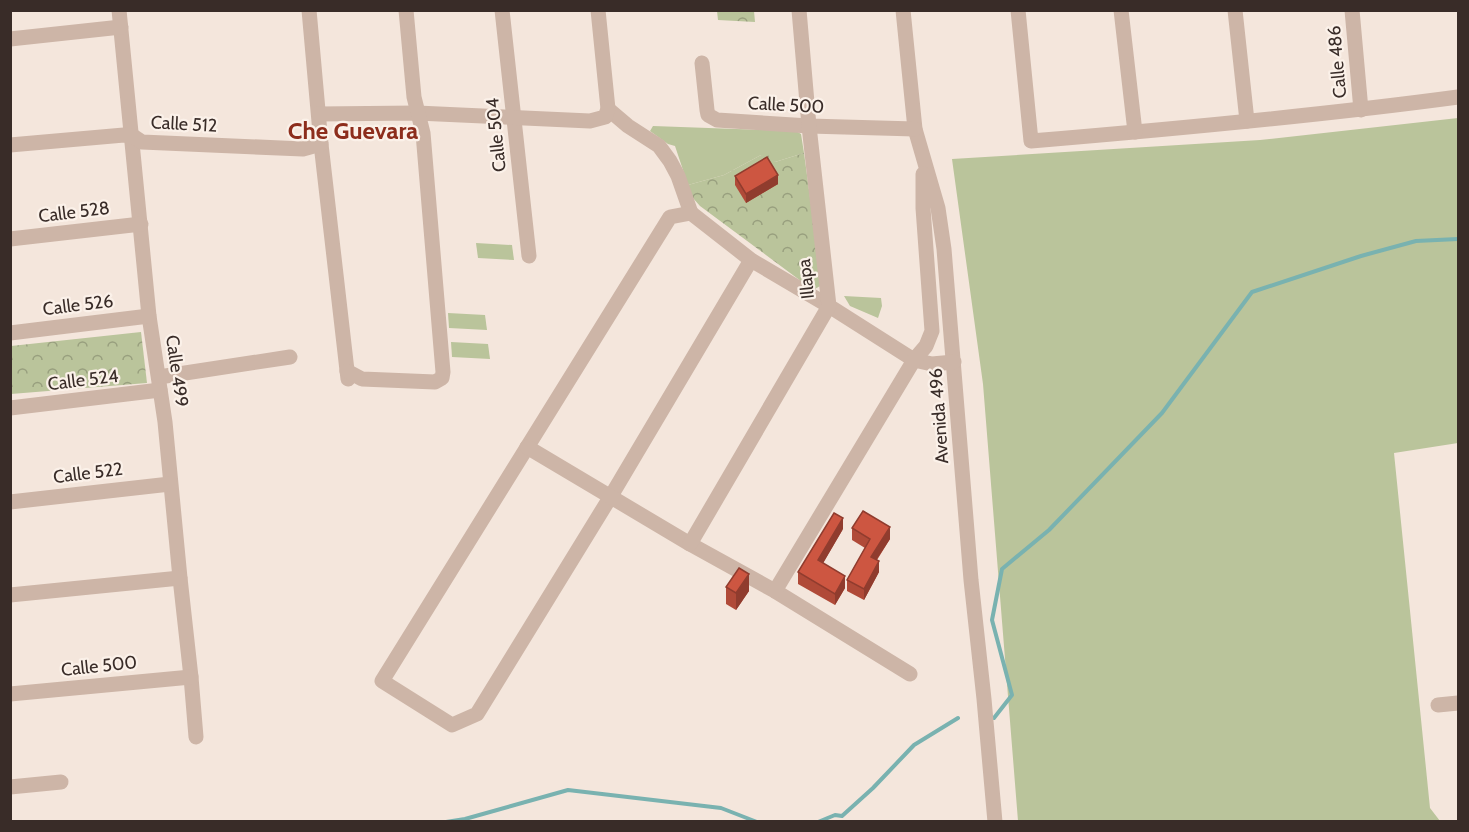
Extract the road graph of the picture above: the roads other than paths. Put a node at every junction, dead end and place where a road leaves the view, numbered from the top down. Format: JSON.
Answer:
{"nodes":[{"id":1,"x":119,"y":10,"type":"edge"},
{"id":2,"x":309,"y":10,"type":"edge"},
{"id":3,"x":406,"y":10,"type":"edge"},
{"id":4,"x":502,"y":10,"type":"edge"},
{"id":5,"x":598,"y":10,"type":"edge"},
{"id":6,"x":799,"y":10,"type":"edge"},
{"id":7,"x":903,"y":10,"type":"edge"},
{"id":8,"x":1018,"y":10,"type":"edge"},
{"id":9,"x":1121,"y":10,"type":"edge"},
{"id":10,"x":1235,"y":10,"type":"edge"},
{"id":11,"x":1352,"y":10,"type":"edge"},
{"id":12,"x":121,"y":27,"type":"junction"},
{"id":13,"x":10,"y":39,"type":"edge"},
{"id":14,"x":702,"y":63,"type":"dead end"},
{"id":15,"x":1458,"y":98,"type":"edge"},
{"id":16,"x":1361,"y":110,"type":"junction"},
{"id":17,"x":417,"y":113,"type":"junction"},
{"id":18,"x":606,"y":113,"type":"junction"},
{"id":19,"x":319,"y":114,"type":"junction"},
{"id":20,"x":514,"y":118,"type":"junction"},
{"id":21,"x":1247,"y":121,"type":"junction"},
{"id":22,"x":809,"y":126,"type":"junction"},
{"id":23,"x":915,"y":129,"type":"junction"},
{"id":24,"x":1135,"y":132,"type":"junction"},
{"id":25,"x":133,"y":136,"type":"junction"},
{"id":26,"x":321,"y":144,"type":"junction"},
{"id":27,"x":10,"y":145,"type":"edge"},
{"id":28,"x":923,"y":156,"type":"junction"},
{"id":29,"x":691,"y":213,"type":"junction"},
{"id":30,"x":141,"y":224,"type":"junction"},
{"id":31,"x":10,"y":239,"type":"edge"},
{"id":32,"x":529,"y":256,"type":"dead end"},
{"id":33,"x":751,"y":260,"type":"junction"},
{"id":34,"x":829,"y":306,"type":"junction"},
{"id":35,"x":150,"y":316,"type":"junction"},
{"id":36,"x":10,"y":333,"type":"edge"},
{"id":37,"x":290,"y":357,"type":"dead end"},
{"id":38,"x":914,"y":360,"type":"junction"},
{"id":39,"x":954,"y":362,"type":"junction"},
{"id":40,"x":159,"y":384,"type":"junction"},
{"id":41,"x":10,"y":408,"type":"edge"},
{"id":42,"x":527,"y":447,"type":"junction"},
{"id":43,"x":170,"y":484,"type":"junction"},
{"id":44,"x":611,"y":496,"type":"junction"},
{"id":45,"x":10,"y":502,"type":"edge"},
{"id":46,"x":690,"y":543,"type":"junction"},
{"id":47,"x":180,"y":578,"type":"junction"},
{"id":48,"x":775,"y":591,"type":"junction"},
{"id":49,"x":10,"y":595,"type":"edge"},
{"id":50,"x":910,"y":674,"type":"dead end"},
{"id":51,"x":191,"y":677,"type":"junction"},
{"id":52,"x":10,"y":694,"type":"edge"},
{"id":53,"x":1458,"y":703,"type":"edge"},
{"id":54,"x":1438,"y":705,"type":"dead end"},
{"id":55,"x":196,"y":736,"type":"dead end"},
{"id":56,"x":61,"y":782,"type":"dead end"},
{"id":57,"x":10,"y":788,"type":"edge"},
{"id":58,"x":995,"y":822,"type":"edge"}],
"edges":[{"from":1,"to":12,"type":"street","name":"Calle 499"},
{"from":2,"to":19,"type":"street"},
{"from":3,"to":17,"type":"street"},
{"from":4,"to":20,"type":"street","name":"Calle 504"},
{"from":5,"to":18,"type":"street"},
{"from":6,"to":22,"type":"street","name":"Illapa"},
{"from":7,"to":23,"type":"street","name":"Avenida 496"},
{"from":8,"to":24,"type":"street"},
{"from":9,"to":24,"type":"street"},
{"from":10,"to":21,"type":"street"},
{"from":11,"to":16,"type":"street","name":"Calle 486"},
{"from":12,"to":13,"type":"street"},
{"from":12,"to":25,"type":"street","name":"Calle 499"},
{"from":14,"to":22,"type":"street","name":"Calle 500"},
{"from":15,"to":16,"type":"street"},
{"from":16,"to":21,"type":"street"},
{"from":17,"to":19,"type":"street"},
{"from":17,"to":20,"type":"street"},
{"from":17,"to":26,"type":"street"},
{"from":18,"to":20,"type":"street"},
{"from":18,"to":29,"type":"street"},
{"from":19,"to":26,"type":"street"},
{"from":20,"to":32,"type":"street","name":"Calle 504"},
{"from":21,"to":24,"type":"street"},
{"from":22,"to":23,"type":"street","name":"Calle 500"},
{"from":22,"to":34,"type":"street","name":"Illapa"},
{"from":23,"to":28,"type":"street","name":"Avenida 496"},
{"from":25,"to":26,"type":"street","name":"Calle 512"},
{"from":25,"to":27,"type":"street","name":"Calle 512"},
{"from":25,"to":30,"type":"street","name":"Calle 499"},
{"from":28,"to":38,"type":"street"},
{"from":28,"to":39,"type":"street","name":"Avenida 496"},
{"from":29,"to":33,"type":"street"},
{"from":29,"to":42,"type":"street"},
{"from":30,"to":31,"type":"street","name":"Calle 528"},
{"from":30,"to":35,"type":"street","name":"Calle 499"},
{"from":33,"to":34,"type":"street"},
{"from":33,"to":44,"type":"street"},
{"from":34,"to":38,"type":"street"},
{"from":34,"to":46,"type":"street","name":"Illapa"},
{"from":35,"to":36,"type":"street","name":"Calle 526"},
{"from":35,"to":40,"type":"street","name":"Calle 499"},
{"from":37,"to":40,"type":"street","name":"Calle 524"},
{"from":38,"to":39,"type":"street"},
{"from":38,"to":48,"type":"street"},
{"from":39,"to":58,"type":"street","name":"Avenida 496"},
{"from":40,"to":41,"type":"street","name":"Calle 524"},
{"from":40,"to":43,"type":"street","name":"Calle 499"},
{"from":42,"to":44,"type":"street"},
{"from":42,"to":44,"type":"street"},
{"from":43,"to":45,"type":"street","name":"Calle 522"},
{"from":43,"to":47,"type":"street","name":"Calle 499"},
{"from":44,"to":46,"type":"street"},
{"from":46,"to":48,"type":"street"},
{"from":47,"to":49,"type":"street"},
{"from":47,"to":51,"type":"street","name":"Calle 499"},
{"from":48,"to":50,"type":"street"},
{"from":51,"to":52,"type":"street","name":"Calle 500"},
{"from":51,"to":55,"type":"street","name":"Calle 499"},
{"from":53,"to":54,"type":"street"},
{"from":56,"to":57,"type":"street"}]}
